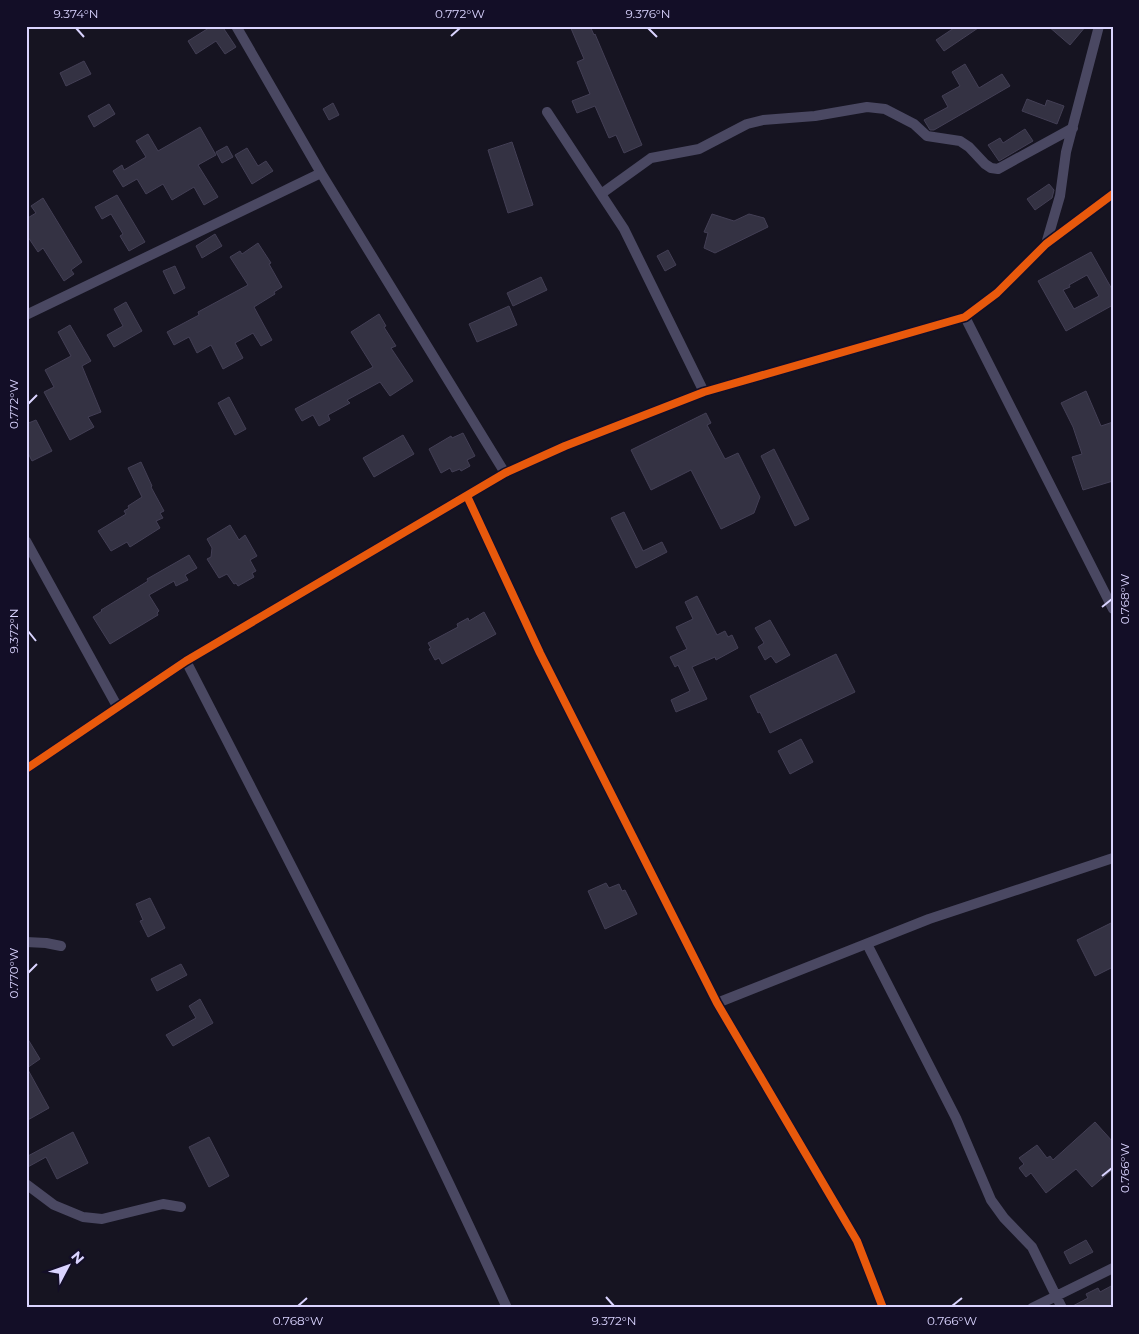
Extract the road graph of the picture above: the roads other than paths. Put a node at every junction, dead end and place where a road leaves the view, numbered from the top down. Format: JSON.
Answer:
{"nodes":[{"id":1,"x":236,"y":26,"type":"edge"},
{"id":2,"x":1099,"y":26,"type":"edge"},
{"id":3,"x":547,"y":112,"type":"dead end"},
{"id":4,"x":1073,"y":128,"type":"junction"},
{"id":5,"x":321,"y":173,"type":"junction"},
{"id":6,"x":601,"y":194,"type":"junction"},
{"id":7,"x":1113,"y":194,"type":"edge"},
{"id":8,"x":1046,"y":244,"type":"junction"},
{"id":9,"x":26,"y":315,"type":"edge"},
{"id":10,"x":965,"y":317,"type":"junction"},
{"id":11,"x":704,"y":392,"type":"junction"},
{"id":12,"x":505,"y":473,"type":"junction"},
{"id":13,"x":467,"y":496,"type":"junction"},
{"id":14,"x":26,"y":540,"type":"edge"},
{"id":15,"x":1113,"y":609,"type":"edge"},
{"id":16,"x":186,"y":661,"type":"junction"},
{"id":17,"x":117,"y":706,"type":"junction"},
{"id":18,"x":26,"y":769,"type":"edge"},
{"id":19,"x":1113,"y":858,"type":"edge"},
{"id":20,"x":26,"y":942,"type":"edge"},
{"id":21,"x":866,"y":944,"type":"junction"},
{"id":22,"x":61,"y":946,"type":"dead end"},
{"id":23,"x":717,"y":1003,"type":"junction"},
{"id":24,"x":26,"y":1184,"type":"edge"},
{"id":25,"x":181,"y":1208,"type":"dead end"},
{"id":26,"x":1113,"y":1268,"type":"edge"},
{"id":27,"x":1056,"y":1295,"type":"junction"},
{"id":28,"x":507,"y":1308,"type":"edge"},
{"id":29,"x":883,"y":1308,"type":"edge"},
{"id":30,"x":1032,"y":1308,"type":"edge"},
{"id":31,"x":1062,"y":1308,"type":"edge"}],
"edges":[{"from":1,"to":5,"type":"street"},
{"from":2,"to":4,"type":"street"},
{"from":3,"to":6,"type":"street"},
{"from":4,"to":6,"type":"street"},
{"from":4,"to":8,"type":"street"},
{"from":5,"to":9,"type":"street"},
{"from":5,"to":12,"type":"street"},
{"from":6,"to":11,"type":"street"},
{"from":7,"to":8,"type":"street"},
{"from":8,"to":10,"type":"street"},
{"from":10,"to":11,"type":"street"},
{"from":10,"to":15,"type":"street"},
{"from":11,"to":12,"type":"street"},
{"from":12,"to":13,"type":"street"},
{"from":13,"to":16,"type":"street"},
{"from":13,"to":23,"type":"street"},
{"from":14,"to":17,"type":"street"},
{"from":16,"to":17,"type":"street"},
{"from":16,"to":28,"type":"street"},
{"from":17,"to":18,"type":"street"},
{"from":19,"to":21,"type":"street"},
{"from":20,"to":22,"type":"street"},
{"from":21,"to":23,"type":"street"},
{"from":21,"to":27,"type":"street"},
{"from":23,"to":29,"type":"street"},
{"from":24,"to":25,"type":"street"},
{"from":26,"to":27,"type":"street"},
{"from":27,"to":30,"type":"street"},
{"from":27,"to":31,"type":"street"}]}
